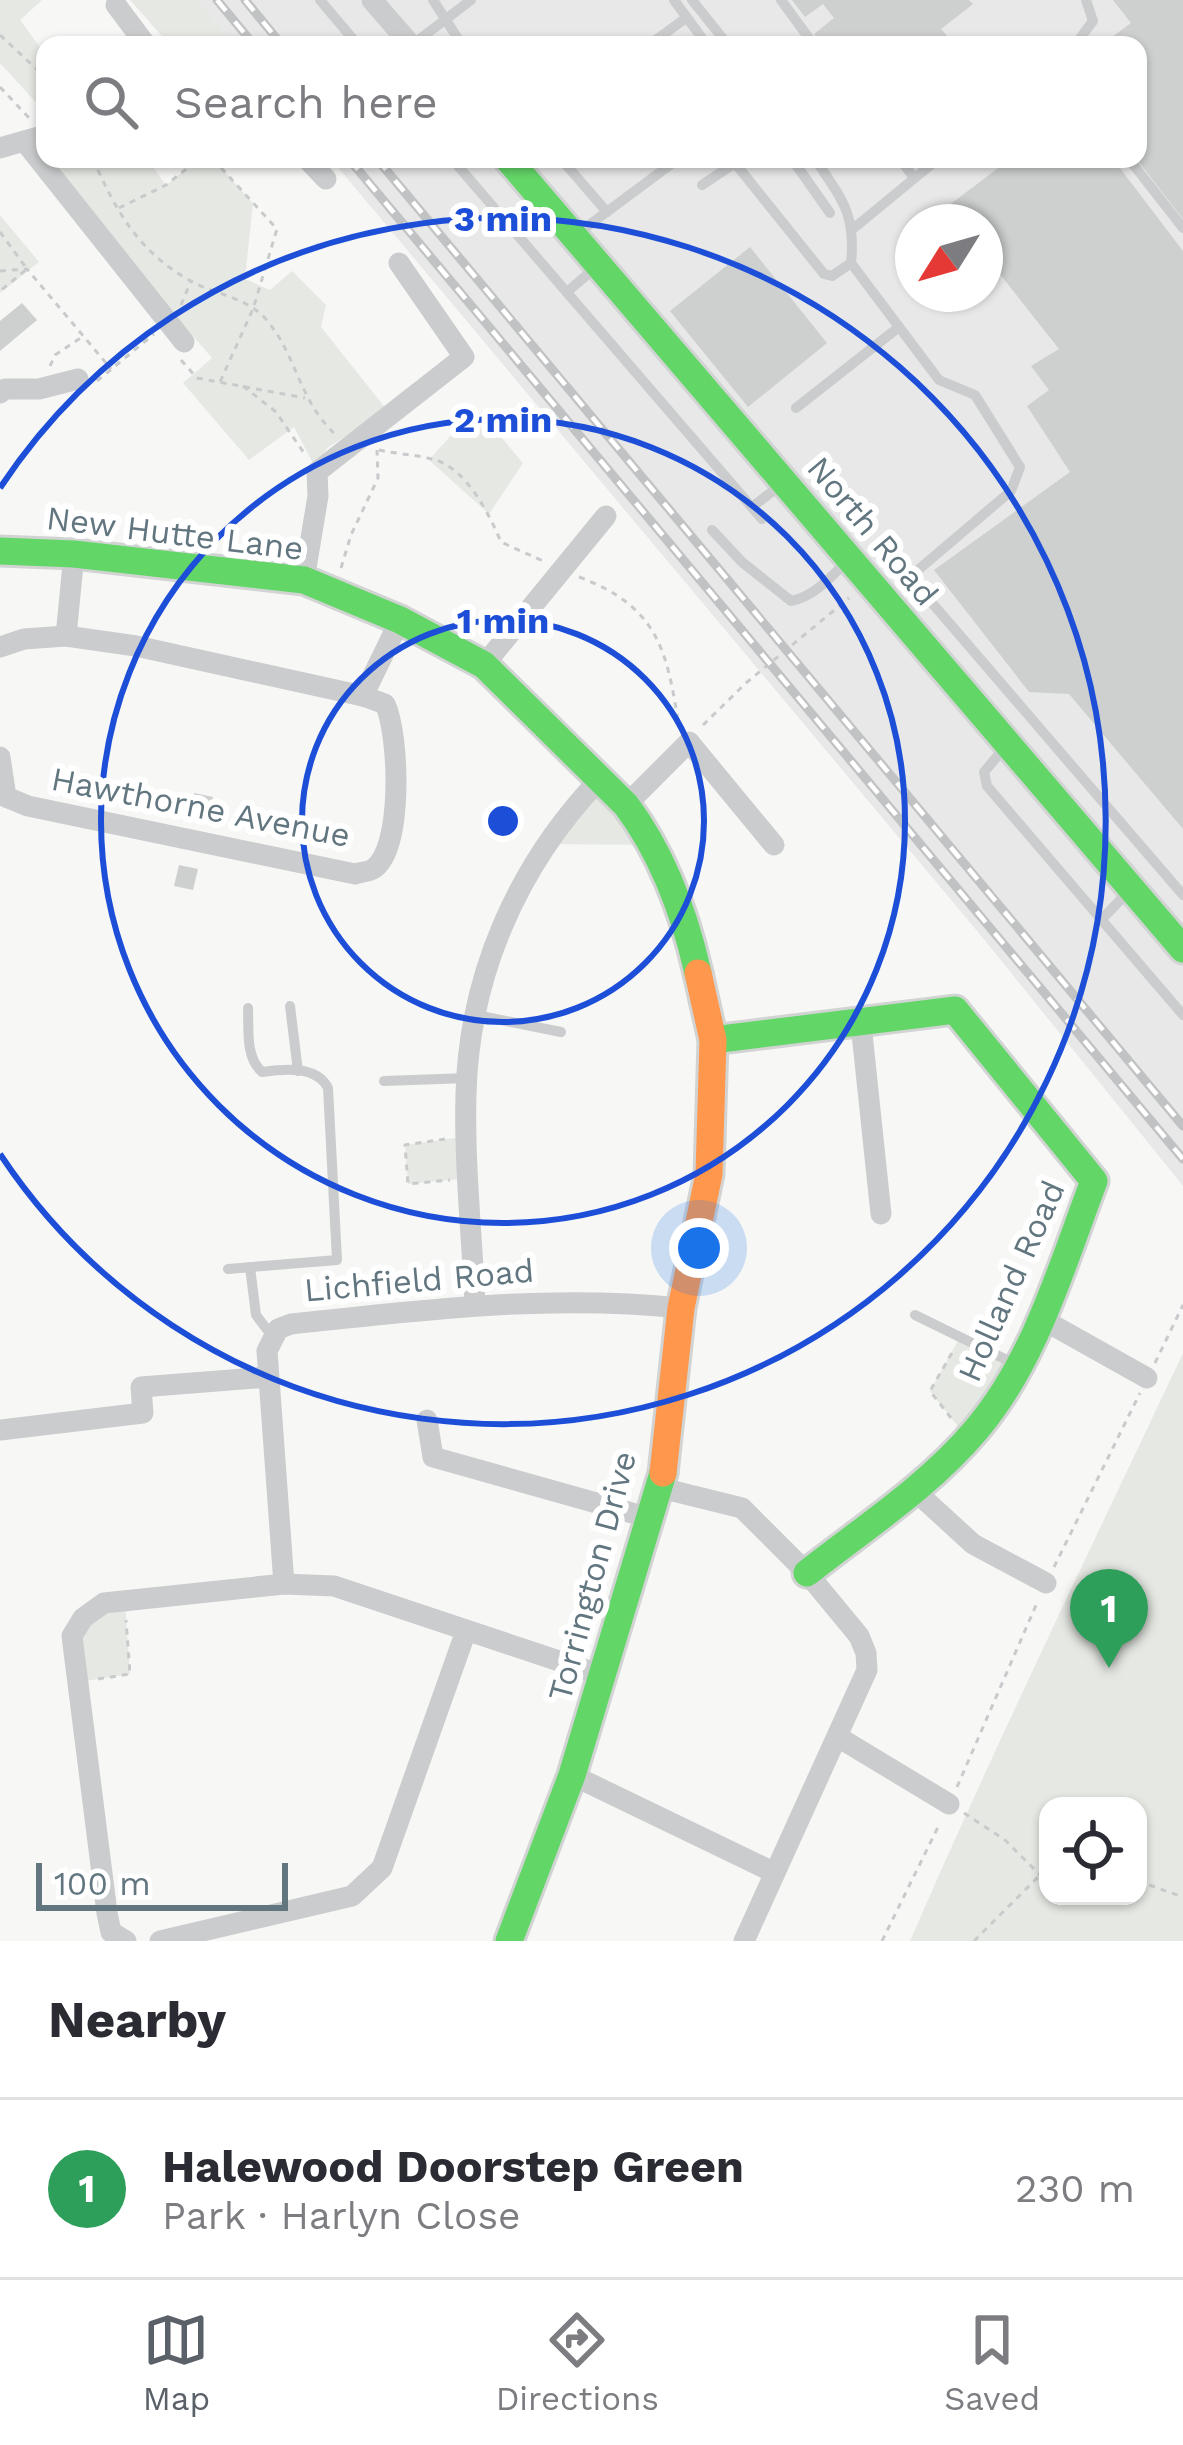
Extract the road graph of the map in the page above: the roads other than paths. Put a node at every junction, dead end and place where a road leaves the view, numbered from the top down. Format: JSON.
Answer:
{"nodes":[{"id":1,"x":320,"y":0,"type":"edge"},
{"id":2,"x":372,"y":0,"type":"edge"},
{"id":3,"x":433,"y":0,"type":"edge"},
{"id":4,"x":471,"y":0,"type":"edge"},
{"id":5,"x":674,"y":0,"type":"edge"},
{"id":6,"x":692,"y":0,"type":"edge"},
{"id":7,"x":781,"y":0,"type":"edge"},
{"id":8,"x":1086,"y":0,"type":"edge"},
{"id":9,"x":116,"y":5,"type":"dead end"},
{"id":10,"x":447,"y":18,"type":"junction"},
{"id":11,"x":686,"y":18,"type":"junction"},
{"id":12,"x":139,"y":36,"type":"edge"},
{"id":13,"x":350,"y":36,"type":"edge"},
{"id":14,"x":403,"y":36,"type":"edge"},
{"id":15,"x":423,"y":36,"type":"edge"},
{"id":16,"x":458,"y":36,"type":"edge"},
{"id":17,"x":661,"y":36,"type":"edge"},
{"id":18,"x":700,"y":36,"type":"edge"},
{"id":19,"x":721,"y":36,"type":"edge"},
{"id":20,"x":807,"y":36,"type":"edge"},
{"id":21,"x":1082,"y":36,"type":"edge"},
{"id":22,"x":35,"y":138,"type":"edge"},
{"id":23,"x":0,"y":148,"type":"edge"},
{"id":24,"x":57,"y":168,"type":"edge"},
{"id":25,"x":316,"y":168,"type":"edge"},
{"id":26,"x":460,"y":168,"type":"edge"},
{"id":27,"x":516,"y":168,"type":"edge"},
{"id":28,"x":569,"y":168,"type":"edge"},
{"id":29,"x":666,"y":168,"type":"edge"},
{"id":30,"x":728,"y":168,"type":"edge"},
{"id":31,"x":739,"y":168,"type":"edge"},
{"id":32,"x":798,"y":168,"type":"edge"},
{"id":33,"x":821,"y":168,"type":"edge"},
{"id":34,"x":907,"y":168,"type":"edge"},
{"id":35,"x":927,"y":168,"type":"edge"},
{"id":36,"x":1136,"y":168,"type":"edge"},
{"id":37,"x":914,"y":178,"type":"junction"},
{"id":38,"x":326,"y":179,"type":"dead end"},
{"id":39,"x":702,"y":185,"type":"dead end"},
{"id":40,"x":607,"y":212,"type":"junction"},
{"id":41,"x":830,"y":213,"type":"dead end"},
{"id":42,"x":854,"y":228,"type":"junction"},
{"id":43,"x":1183,"y":228,"type":"edge"},
{"id":44,"x":574,"y":236,"type":"junction"},
{"id":45,"x":399,"y":263,"type":"dead end"},
{"id":46,"x":851,"y":263,"type":"junction"},
{"id":47,"x":598,"y":265,"type":"junction"},
{"id":48,"x":567,"y":292,"type":"junction"},
{"id":49,"x":899,"y":327,"type":"junction"},
{"id":50,"x":184,"y":342,"type":"road end"},
{"id":51,"x":77,"y":379,"type":"road end"},
{"id":52,"x":0,"y":392,"type":"edge"},
{"id":53,"x":796,"y":408,"type":"dead end"},
{"id":54,"x":784,"y":482,"type":"junction"},
{"id":55,"x":752,"y":507,"type":"junction"},
{"id":56,"x":606,"y":517,"type":"dead end"},
{"id":57,"x":762,"y":519,"type":"dead end"},
{"id":58,"x":712,"y":530,"type":"dead end"},
{"id":59,"x":0,"y":551,"type":"edge"},
{"id":60,"x":74,"y":554,"type":"junction"},
{"id":61,"x":850,"y":559,"type":"junction"},
{"id":62,"x":304,"y":580,"type":"junction"},
{"id":63,"x":400,"y":620,"type":"junction"},
{"id":64,"x":66,"y":636,"type":"junction"},
{"id":65,"x":0,"y":646,"type":"edge"},
{"id":66,"x":484,"y":665,"type":"junction"},
{"id":67,"x":363,"y":696,"type":"junction"},
{"id":68,"x":1008,"y":744,"type":"junction"},
{"id":69,"x":0,"y":757,"type":"edge"},
{"id":70,"x":599,"y":780,"type":"junction"},
{"id":71,"x":626,"y":805,"type":"junction"},
{"id":72,"x":774,"y":845,"type":"dead end"},
{"id":73,"x":1132,"y":889,"type":"junction"},
{"id":74,"x":1183,"y":896,"type":"edge"},
{"id":75,"x":1101,"y":920,"type":"junction"},
{"id":76,"x":1183,"y":949,"type":"edge"},
{"id":77,"x":290,"y":1006,"type":"dead end"},
{"id":78,"x":248,"y":1008,"type":"dead end"},
{"id":79,"x":476,"y":1015,"type":"junction"},
{"id":80,"x":1183,"y":1015,"type":"edge"},
{"id":81,"x":860,"y":1024,"type":"junction"},
{"id":82,"x":560,"y":1032,"type":"dead end"},
{"id":83,"x":713,"y":1040,"type":"junction"},
{"id":84,"x":298,"y":1071,"type":"junction"},
{"id":85,"x":468,"y":1078,"type":"junction"},
{"id":86,"x":384,"y":1081,"type":"dead end"},
{"id":87,"x":881,"y":1214,"type":"dead end"},
{"id":88,"x":250,"y":1268,"type":"junction"},
{"id":89,"x":228,"y":1269,"type":"dead end"},
{"id":90,"x":476,"y":1305,"type":"junction"},
{"id":91,"x":680,"y":1308,"type":"junction"},
{"id":92,"x":915,"y":1315,"type":"dead end"},
{"id":93,"x":1040,"y":1318,"type":"junction"},
{"id":94,"x":272,"y":1336,"type":"junction"},
{"id":95,"x":1016,"y":1365,"type":"junction"},
{"id":96,"x":268,"y":1377,"type":"junction"},
{"id":97,"x":1148,"y":1378,"type":"road end"},
{"id":98,"x":427,"y":1420,"type":"dead end"},
{"id":99,"x":0,"y":1430,"type":"edge"},
{"id":100,"x":661,"y":1488,"type":"junction"},
{"id":101,"x":913,"y":1489,"type":"junction"},
{"id":102,"x":650,"y":1518,"type":"junction"},
{"id":103,"x":806,"y":1573,"type":"junction"},
{"id":104,"x":1046,"y":1583,"type":"road end"},
{"id":105,"x":284,"y":1584,"type":"junction"},
{"id":106,"x":466,"y":1631,"type":"junction"},
{"id":107,"x":604,"y":1676,"type":"junction"},
{"id":108,"x":838,"y":1737,"type":"junction"},
{"id":109,"x":572,"y":1775,"type":"junction"},
{"id":110,"x":949,"y":1804,"type":"road end"},
{"id":111,"x":773,"y":1872,"type":"junction"},
{"id":112,"x":241,"y":1933,"type":"edge"},
{"id":113,"x":126,"y":1941,"type":"edge"},
{"id":114,"x":160,"y":1941,"type":"edge"},
{"id":115,"x":509,"y":1941,"type":"edge"},
{"id":116,"x":744,"y":1941,"type":"edge"}],
"edges":[{"from":1,"to":13,"type":"lane"},
{"from":2,"to":14,"type":"street"},
{"from":3,"to":10,"type":"lane"},
{"from":4,"to":10,"type":"lane"},
{"from":5,"to":11,"type":"lane"},
{"from":6,"to":19,"type":"lane"},
{"from":7,"to":20,"type":"lane"},
{"from":8,"to":21,"type":"lane"},
{"from":9,"to":12,"type":"street"},
{"from":10,"to":15,"type":"lane"},
{"from":10,"to":16,"type":"lane"},
{"from":11,"to":17,"type":"lane"},
{"from":11,"to":18,"type":"lane"},
{"from":22,"to":23,"type":"street"},
{"from":24,"to":50,"type":"street"},
{"from":25,"to":38,"type":"street"},
{"from":26,"to":48,"type":"lane"},
{"from":27,"to":44,"type":"street","name":"North Road"},
{"from":28,"to":40,"type":"lane"},
{"from":29,"to":40,"type":"lane"},
{"from":30,"to":39,"type":"lane"},
{"from":31,"to":46,"type":"lane"},
{"from":32,"to":41,"type":"lane"},
{"from":33,"to":42,"type":"lane"},
{"from":34,"to":37,"type":"lane"},
{"from":35,"to":37,"type":"lane"},
{"from":36,"to":43,"type":"lane"},
{"from":37,"to":42,"type":"lane"},
{"from":40,"to":44,"type":"lane"},
{"from":42,"to":46,"type":"lane"},
{"from":44,"to":47,"type":"street","name":"North Road"},
{"from":45,"to":62,"type":"street"},
{"from":46,"to":49,"type":"lane"},
{"from":47,"to":48,"type":"lane"},
{"from":47,"to":54,"type":"street","name":"North Road"},
{"from":48,"to":55,"type":"lane"},
{"from":49,"to":53,"type":"lane"},
{"from":49,"to":74,"type":"lane"},
{"from":51,"to":52,"type":"street"},
{"from":54,"to":55,"type":"lane"},
{"from":54,"to":61,"type":"street","name":"North Road"},
{"from":55,"to":57,"type":"lane"},
{"from":56,"to":66,"type":"street"},
{"from":58,"to":61,"type":"lane"},
{"from":59,"to":60,"type":"street","name":"New Hutte Lane"},
{"from":60,"to":62,"type":"street","name":"New Hutte Lane"},
{"from":60,"to":64,"type":"street"},
{"from":61,"to":68,"type":"street","name":"North Road"},
{"from":62,"to":63,"type":"street","name":"New Hutte Lane"},
{"from":63,"to":66,"type":"street","name":"New Hutte Lane"},
{"from":63,"to":67,"type":"street"},
{"from":64,"to":65,"type":"street"},
{"from":64,"to":67,"type":"street"},
{"from":66,"to":70,"type":"street","name":"New Hutte Lane"},
{"from":67,"to":69,"type":"street","name":"Hawthorne Avenue"},
{"from":68,"to":73,"type":"street","name":"North Road"},
{"from":68,"to":75,"type":"lane"},
{"from":70,"to":71,"type":"street","name":"New Hutte Lane"},
{"from":70,"to":79,"type":"street"},
{"from":71,"to":72,"type":"street"},
{"from":71,"to":83,"type":"street","name":"Torrington Drive"},
{"from":73,"to":75,"type":"lane"},
{"from":73,"to":76,"type":"street","name":"North Road"},
{"from":75,"to":80,"type":"lane"},
{"from":77,"to":84,"type":"lane"},
{"from":78,"to":84,"type":"lane"},
{"from":79,"to":82,"type":"lane"},
{"from":79,"to":85,"type":"street"},
{"from":81,"to":83,"type":"street","name":"Holland Road"},
{"from":81,"to":87,"type":"street"},
{"from":81,"to":93,"type":"street","name":"Holland Road"},
{"from":83,"to":91,"type":"street","name":"Torrington Drive"},
{"from":84,"to":88,"type":"lane"},
{"from":85,"to":86,"type":"lane"},
{"from":85,"to":90,"type":"street"},
{"from":88,"to":89,"type":"lane"},
{"from":88,"to":94,"type":"lane"},
{"from":90,"to":91,"type":"street","name":"Lichfield Road"},
{"from":90,"to":94,"type":"street","name":"Lichfield Road"},
{"from":91,"to":100,"type":"street","name":"Torrington Drive"},
{"from":92,"to":95,"type":"lane"},
{"from":93,"to":95,"type":"street","name":"Holland Road"},
{"from":93,"to":97,"type":"street"},
{"from":94,"to":96,"type":"street","name":"Lichfield Road"},
{"from":95,"to":101,"type":"street","name":"Holland Road"},
{"from":96,"to":99,"type":"street"},
{"from":96,"to":105,"type":"street","name":"Lichfield Road"},
{"from":98,"to":102,"type":"street"},
{"from":100,"to":102,"type":"street","name":"Torrington Drive"},
{"from":100,"to":103,"type":"street"},
{"from":101,"to":103,"type":"street","name":"Holland Road"},
{"from":101,"to":104,"type":"street"},
{"from":102,"to":107,"type":"street","name":"Torrington Drive"},
{"from":103,"to":108,"type":"street"},
{"from":105,"to":106,"type":"street"},
{"from":105,"to":113,"type":"street"},
{"from":106,"to":107,"type":"street"},
{"from":106,"to":112,"type":"street"},
{"from":107,"to":109,"type":"street","name":"Torrington Drive"},
{"from":108,"to":110,"type":"street"},
{"from":108,"to":111,"type":"street"},
{"from":109,"to":111,"type":"street"},
{"from":109,"to":115,"type":"street","name":"Torrington Drive"},
{"from":111,"to":116,"type":"street"},
{"from":112,"to":114,"type":"street"}]}
